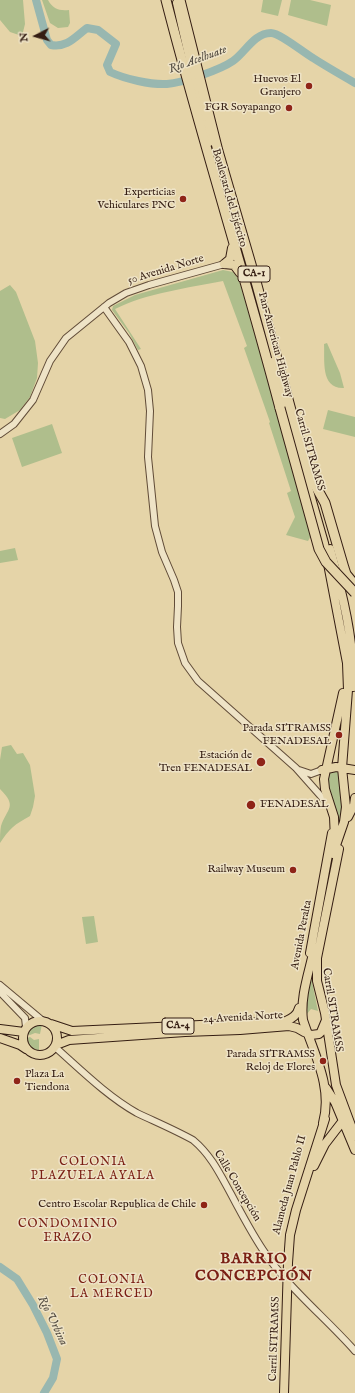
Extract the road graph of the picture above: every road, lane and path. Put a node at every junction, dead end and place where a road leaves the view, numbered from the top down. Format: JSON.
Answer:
{"nodes":[{"id":1,"x":168,"y":0,"type":"edge"},
{"id":2,"x":176,"y":0,"type":"edge"},
{"id":3,"x":180,"y":0,"type":"edge"},
{"id":4,"x":189,"y":65,"type":"junction"},
{"id":5,"x":195,"y":92,"type":"junction"},
{"id":6,"x":243,"y":238,"type":"junction"},
{"id":7,"x":232,"y":244,"type":"junction"},
{"id":8,"x":238,"y":260,"type":"junction"},
{"id":9,"x":224,"y":264,"type":"junction"},
{"id":10,"x":254,"y":275,"type":"junction"},
{"id":11,"x":242,"y":276,"type":"junction"},
{"id":12,"x":104,"y":306,"type":"junction"},
{"id":13,"x":0,"y":434,"type":"edge"},
{"id":14,"x":304,"y":458,"type":"junction"},
{"id":15,"x":355,"y":585,"type":"edge"},
{"id":16,"x":355,"y":593,"type":"edge"},
{"id":17,"x":345,"y":653,"type":"junction"},
{"id":18,"x":296,"y":768,"type":"junction"},
{"id":19,"x":344,"y":768,"type":"junction"},
{"id":20,"x":324,"y":769,"type":"junction"},
{"id":21,"x":355,"y":770,"type":"edge"},
{"id":22,"x":355,"y":798,"type":"edge"},
{"id":23,"x":327,"y":803,"type":"junction"},
{"id":24,"x":348,"y":817,"type":"junction"},
{"id":25,"x":333,"y":854,"type":"junction"},
{"id":26,"x":315,"y":947,"type":"junction"},
{"id":27,"x":0,"y":985,"type":"edge"},
{"id":28,"x":0,"y":992,"type":"edge"},
{"id":29,"x":299,"y":1008,"type":"junction"},
{"id":30,"x":47,"y":1023,"type":"junction"},
{"id":31,"x":325,"y":1024,"type":"junction"},
{"id":32,"x":0,"y":1029,"type":"edge"},
{"id":33,"x":25,"y":1029,"type":"junction"},
{"id":34,"x":306,"y":1033,"type":"junction"},
{"id":35,"x":0,"y":1038,"type":"edge"},
{"id":36,"x":55,"y":1046,"type":"junction"},
{"id":37,"x":26,"y":1048,"type":"junction"},
{"id":38,"x":320,"y":1079,"type":"junction"},
{"id":39,"x":326,"y":1087,"type":"junction"},
{"id":40,"x":332,"y":1096,"type":"junction"},
{"id":41,"x":345,"y":1118,"type":"junction"},
{"id":42,"x":323,"y":1123,"type":"junction"},
{"id":43,"x":355,"y":1136,"type":"edge"},
{"id":44,"x":355,"y":1150,"type":"edge"},
{"id":45,"x":287,"y":1280,"type":"junction"},
{"id":46,"x":355,"y":1351,"type":"edge"},
{"id":47,"x":280,"y":1393,"type":"edge"},
{"id":48,"x":284,"y":1393,"type":"edge"},
{"id":49,"x":288,"y":1393,"type":"edge"}],
"edges":[{"from":1,"to":4,"type":"highway","name":"Pan-American Highway","number":"CA-1"},
{"from":2,"to":4,"type":"main road"},
{"from":3,"to":4,"type":"highway","name":"Pan-American Highway","number":"CA-1"},
{"from":4,"to":5,"type":"highway","name":"Pan-American Highway","number":"CA-1"},
{"from":5,"to":6,"type":"highway","name":"Pan-American Highway","number":"CA-1"},
{"from":5,"to":7,"type":"highway","name":"Pan-American Highway","number":"CA-1"},
{"from":5,"to":17,"type":"main road","name":"Carril SITRAMSS"},
{"from":6,"to":7,"type":"highway"},
{"from":6,"to":8,"type":"street"},
{"from":6,"to":10,"type":"highway","name":"Pan-American Highway","number":"CA-1"},
{"from":7,"to":8,"type":"highway","name":"Pan-American Highway","number":"CA-1"},
{"from":7,"to":9,"type":"main road"},
{"from":8,"to":9,"type":"street","name":"50 Avenida Norte"},
{"from":8,"to":10,"type":"street"},
{"from":8,"to":11,"type":"highway","name":"Pan-American Highway","number":"CA-1"},
{"from":9,"to":11,"type":"main road"},
{"from":9,"to":12,"type":"street","name":"50 Avenida Norte"},
{"from":10,"to":11,"type":"highway"},
{"from":10,"to":14,"type":"highway","name":"Pan-American Highway","number":"CA-1"},
{"from":11,"to":16,"type":"highway","name":"Pan-American Highway","number":"CA-1","bridge":true},
{"from":12,"to":13,"type":"street","name":"50 Avenida Norte"},
{"from":12,"to":18,"type":"street"},
{"from":14,"to":15,"type":"highway","name":"Pan-American Highway","number":"CA-1"},
{"from":14,"to":19,"type":"main road"},
{"from":17,"to":19,"type":"main road","name":"Carril SITRAMSS"},
{"from":17,"to":20,"type":"main road","name":"Carril SITRAMSS"},
{"from":18,"to":20,"type":"street"},
{"from":18,"to":23,"type":"street"},
{"from":19,"to":20,"type":"main road"},
{"from":19,"to":21,"type":"main road"},
{"from":19,"to":24,"type":"main road","name":"Avenida Peralta"},
{"from":19,"to":25,"type":"main road","name":"Carril SITRAMSS"},
{"from":20,"to":23,"type":"main road","name":"Avenida Peralta"},
{"from":20,"to":25,"type":"main road","name":"Carril SITRAMSS"},
{"from":22,"to":24,"type":"main road","name":"Avenida Peralta"},
{"from":23,"to":29,"type":"main road","name":"Avenida Peralta"},
{"from":24,"to":31,"type":"main road","name":"Avenida Peralta"},
{"from":25,"to":26,"type":"main road","name":"Carril SITRAMSS"},
{"from":26,"to":31,"type":"main road","name":"Carril SITRAMSS"},
{"from":26,"to":34,"type":"main road","name":"Carril SITRAMSS"},
{"from":27,"to":30,"type":"street"},
{"from":28,"to":33,"type":"street"},
{"from":29,"to":30,"type":"main road","name":"24 Avenida Norte","number":"CA-4"},
{"from":29,"to":34,"type":"main road","name":"Avenida Peralta"},
{"from":30,"to":33,"type":"main road"},
{"from":30,"to":36,"type":"main road"},
{"from":31,"to":34,"type":"main road"},
{"from":31,"to":40,"type":"main road","name":"Carril SITRAMSS"},
{"from":31,"to":41,"type":"main road","name":"Avenida Peralta"},
{"from":32,"to":33,"type":"main road"},
{"from":33,"to":37,"type":"main road"},
{"from":34,"to":36,"type":"main road","name":"24 Avenida Norte","number":"CA-4"},
{"from":34,"to":38,"type":"main road","name":"Avenida Peralta"},
{"from":34,"to":39,"type":"main road","name":"Carril SITRAMSS"},
{"from":35,"to":37,"type":"main road","number":"CA-4"},
{"from":36,"to":37,"type":"main road","number":"CA-4"},
{"from":36,"to":45,"type":"street","name":"Calle Concepción"},
{"from":38,"to":39,"type":"main road","name":"Avenida Peralta"},
{"from":38,"to":45,"type":"main road","name":"Alameda Juan Pablo II"},
{"from":39,"to":40,"type":"main road","name":"Avenida Peralta"},
{"from":39,"to":42,"type":"main road","name":"Carril SITRAMSS"},
{"from":40,"to":41,"type":"main road","name":"Avenida Peralta"},
{"from":40,"to":42,"type":"main road","name":"Carril SITRAMSS"},
{"from":41,"to":43,"type":"main road"},
{"from":41,"to":44,"type":"main road"},
{"from":41,"to":45,"type":"main road","name":"Alameda Juan Pablo II"},
{"from":42,"to":45,"type":"main road","name":"Carril SITRAMSS"},
{"from":45,"to":46,"type":"street","name":"Calle Concepción"},
{"from":45,"to":47,"type":"main road","name":"Alameda Juan Pablo II"},
{"from":45,"to":48,"type":"main road","name":"Carril SITRAMSS"},
{"from":45,"to":49,"type":"main road","name":"Alameda Juan Pablo II"}]}
